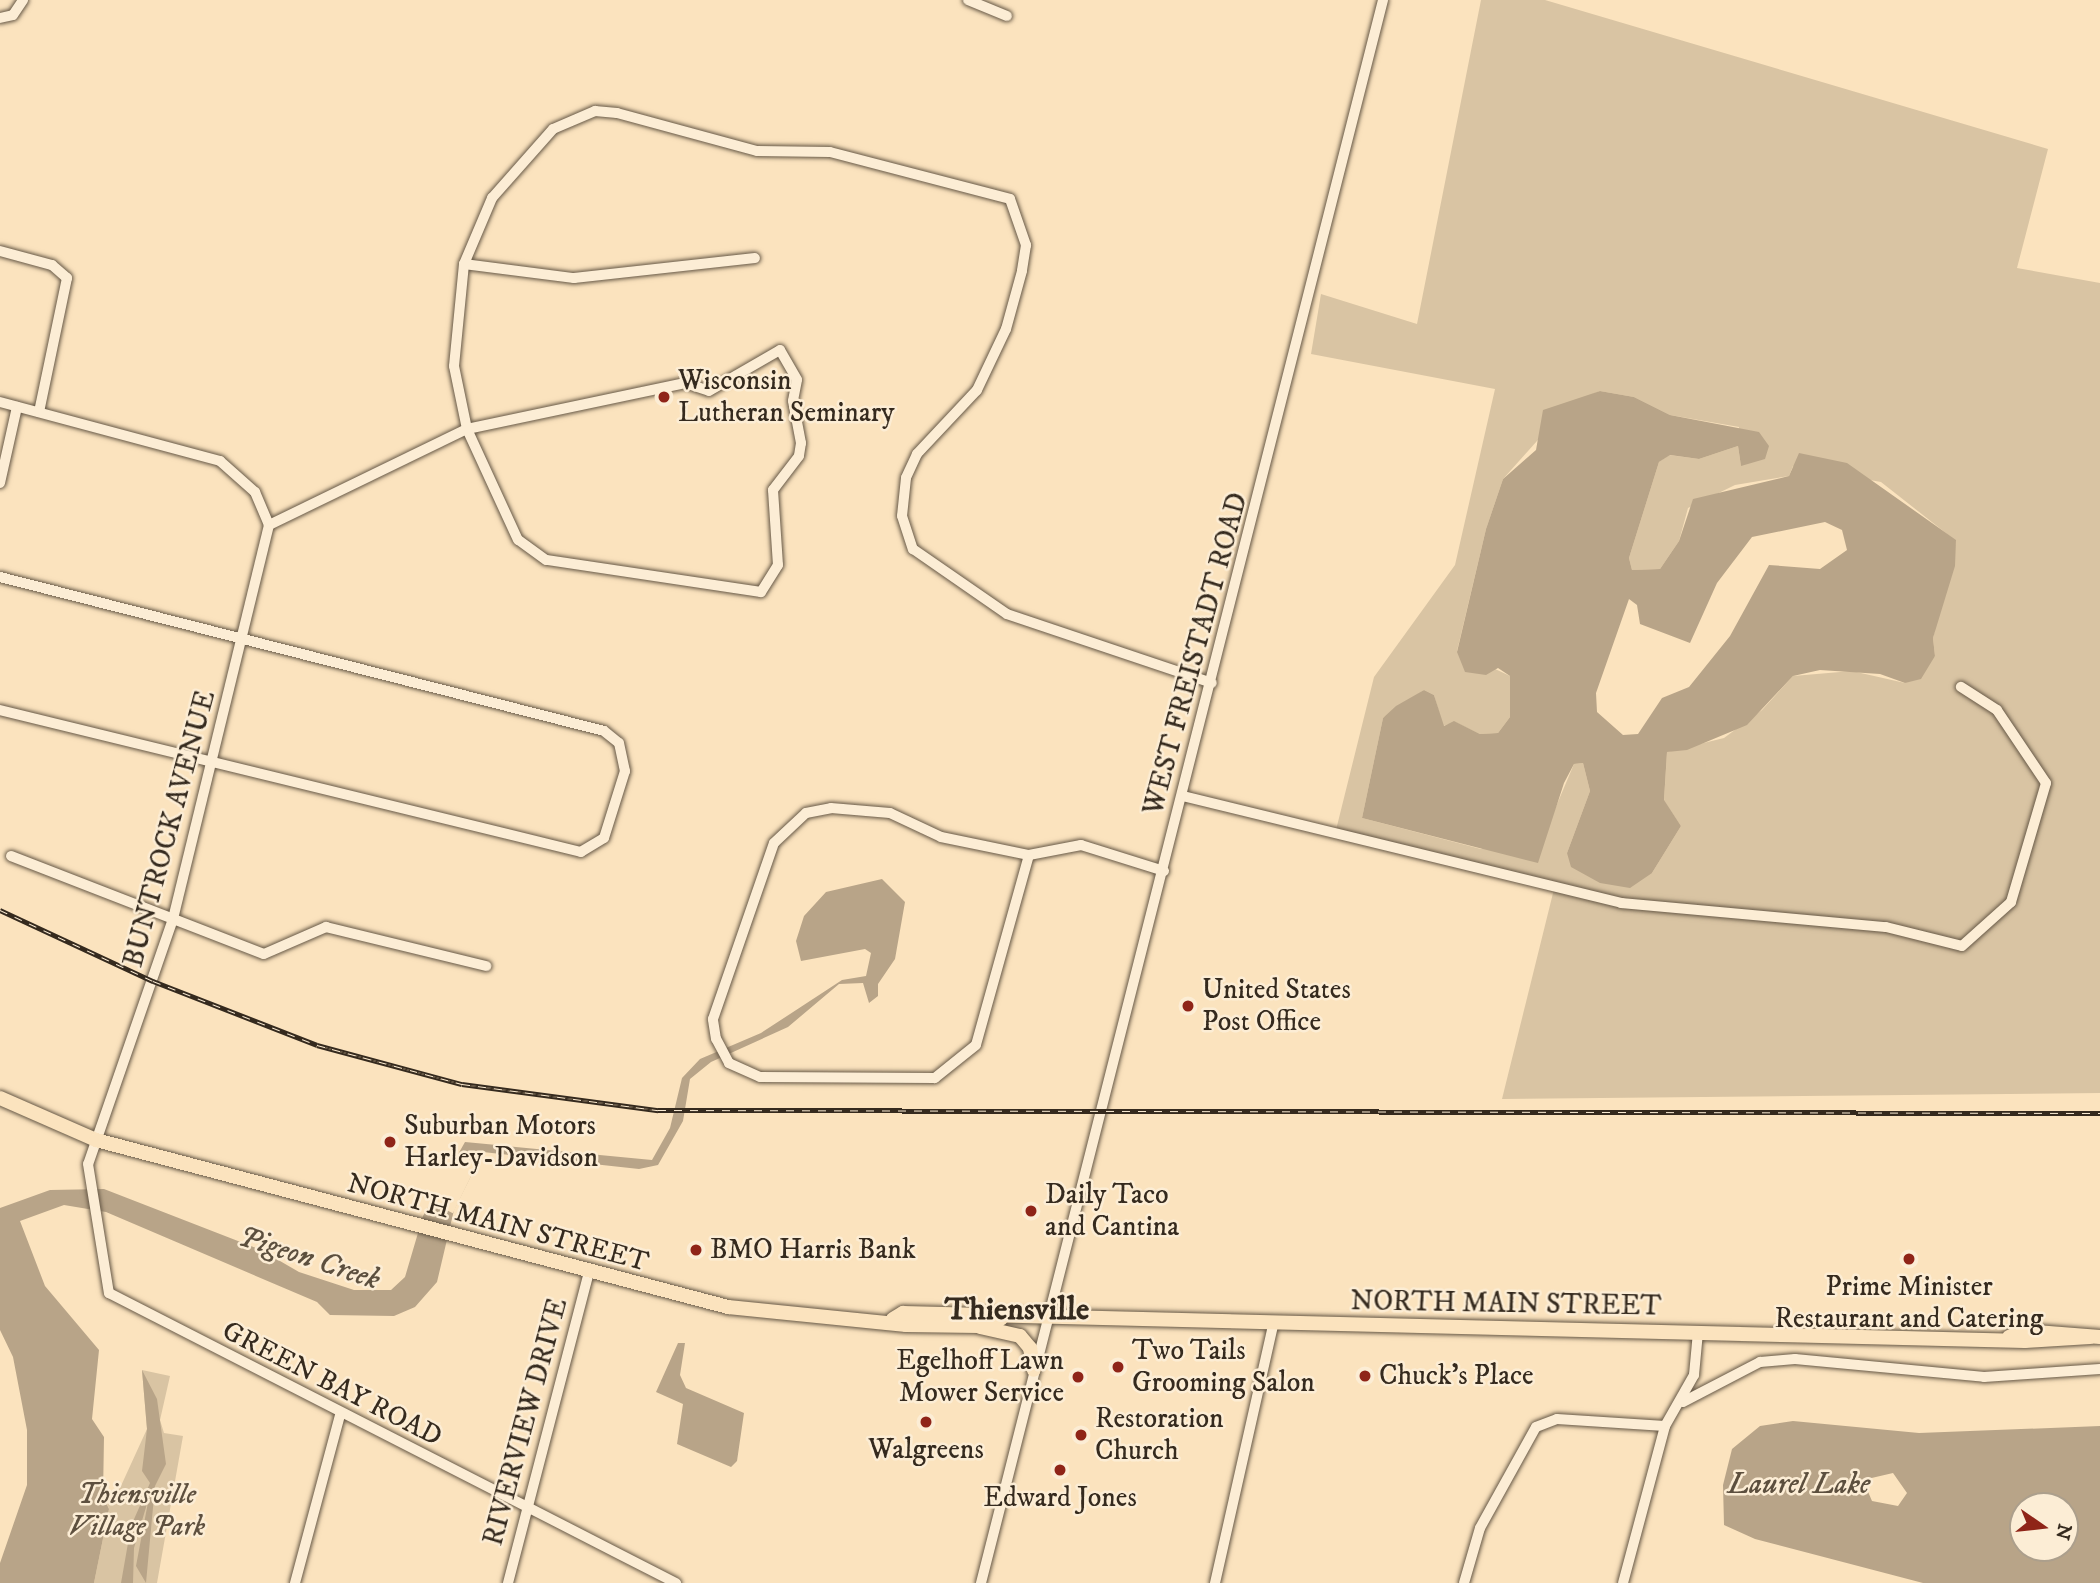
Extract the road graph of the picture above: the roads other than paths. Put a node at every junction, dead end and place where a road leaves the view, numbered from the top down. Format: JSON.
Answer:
{"nodes":[{"id":1,"x":23,"y":0,"type":"edge"},
{"id":2,"x":968,"y":0,"type":"edge"},
{"id":3,"x":1382,"y":0,"type":"edge"},
{"id":4,"x":1007,"y":16,"type":"dead end"},
{"id":5,"x":0,"y":18,"type":"edge"},
{"id":6,"x":0,"y":251,"type":"edge"},
{"id":7,"x":755,"y":258,"type":"dead end"},
{"id":8,"x":464,"y":264,"type":"junction"},
{"id":9,"x":0,"y":402,"type":"edge"},
{"id":10,"x":17,"y":407,"type":"junction"},
{"id":11,"x":39,"y":412,"type":"junction"},
{"id":12,"x":467,"y":429,"type":"junction"},
{"id":13,"x":0,"y":483,"type":"edge"},
{"id":14,"x":269,"y":525,"type":"junction"},
{"id":15,"x":0,"y":578,"type":"edge"},
{"id":16,"x":245,"y":638,"type":"junction"},
{"id":17,"x":1212,"y":683,"type":"junction"},
{"id":18,"x":1961,"y":687,"type":"dead end"},
{"id":19,"x":0,"y":710,"type":"edge"},
{"id":20,"x":211,"y":764,"type":"junction"},
{"id":21,"x":1183,"y":796,"type":"junction"},
{"id":22,"x":1029,"y":855,"type":"junction"},
{"id":23,"x":11,"y":856,"type":"dead end"},
{"id":24,"x":1164,"y":871,"type":"junction"},
{"id":25,"x":173,"y":919,"type":"junction"},
{"id":26,"x":486,"y":966,"type":"dead end"},
{"id":27,"x":0,"y":1098,"type":"edge"},
{"id":28,"x":96,"y":1140,"type":"junction"},
{"id":29,"x":589,"y":1273,"type":"junction"},
{"id":30,"x":1049,"y":1318,"type":"junction"},
{"id":31,"x":1002,"y":1319,"type":"junction"},
{"id":32,"x":893,"y":1320,"type":"junction"},
{"id":33,"x":1273,"y":1325,"type":"junction"},
{"id":34,"x":979,"y":1326,"type":"junction"},
{"id":35,"x":1698,"y":1332,"type":"junction"},
{"id":36,"x":2095,"y":1337,"type":"edge"},
{"id":37,"x":2100,"y":1369,"type":"edge"},
{"id":38,"x":1034,"y":1370,"type":"junction"},
{"id":39,"x":1684,"y":1402,"type":"junction"},
{"id":40,"x":340,"y":1415,"type":"junction"},
{"id":41,"x":1665,"y":1426,"type":"junction"},
{"id":42,"x":527,"y":1507,"type":"junction"},
{"id":43,"x":295,"y":1583,"type":"edge"},
{"id":44,"x":508,"y":1583,"type":"edge"},
{"id":45,"x":676,"y":1583,"type":"edge"},
{"id":46,"x":981,"y":1583,"type":"edge"},
{"id":47,"x":1215,"y":1583,"type":"edge"},
{"id":48,"x":1464,"y":1583,"type":"edge"},
{"id":49,"x":1622,"y":1583,"type":"edge"}],
"edges":[{"from":1,"to":5,"type":"street"},
{"from":2,"to":4,"type":"street"},
{"from":3,"to":17,"type":"street","name":"WEST FREISTADT ROAD"},
{"from":6,"to":11,"type":"street"},
{"from":7,"to":8,"type":"street"},
{"from":8,"to":12,"type":"street"},
{"from":8,"to":17,"type":"street"},
{"from":9,"to":10,"type":"street"},
{"from":10,"to":11,"type":"street"},
{"from":10,"to":13,"type":"street"},
{"from":11,"to":14,"type":"street"},
{"from":12,"to":12,"type":"street"},
{"from":12,"to":14,"type":"street"},
{"from":14,"to":16,"type":"street","name":"BUNTROCK AVENUE"},
{"from":15,"to":16,"type":"street"},
{"from":16,"to":20,"type":"street","name":"BUNTROCK AVENUE"},
{"from":16,"to":20,"type":"street"},
{"from":17,"to":21,"type":"street","name":"WEST FREISTADT ROAD"},
{"from":18,"to":21,"type":"street"},
{"from":19,"to":20,"type":"street"},
{"from":20,"to":25,"type":"street","name":"BUNTROCK AVENUE"},
{"from":21,"to":24,"type":"street","name":"WEST FREISTADT ROAD"},
{"from":22,"to":22,"type":"street"},
{"from":22,"to":24,"type":"street"},
{"from":23,"to":25,"type":"street"},
{"from":24,"to":30,"type":"street","name":"WEST FREISTADT ROAD"},
{"from":25,"to":26,"type":"street"},
{"from":25,"to":28,"type":"street","name":"BUNTROCK AVENUE"},
{"from":27,"to":28,"type":"main road","name":"NORTH MAIN STREET"},
{"from":28,"to":29,"type":"main road","name":"NORTH MAIN STREET"},
{"from":28,"to":40,"type":"street","name":"GREEN BAY ROAD"},
{"from":29,"to":32,"type":"main road","name":"NORTH MAIN STREET"},
{"from":29,"to":42,"type":"street","name":"RIVERVIEW DRIVE"},
{"from":30,"to":31,"type":"main road","name":"NORTH MAIN STREET"},
{"from":30,"to":33,"type":"main road","name":"NORTH MAIN STREET"},
{"from":30,"to":38,"type":"street","name":"WEST FREISTADT ROAD"},
{"from":31,"to":32,"type":"main road","name":"NORTH MAIN STREET"},
{"from":31,"to":34,"type":"main road","name":"NORTH MAIN STREET"},
{"from":32,"to":34,"type":"main road","name":"NORTH MAIN STREET"},
{"from":33,"to":35,"type":"main road","name":"NORTH MAIN STREET"},
{"from":33,"to":47,"type":"street"},
{"from":34,"to":38,"type":"main road"},
{"from":35,"to":36,"type":"main road","name":"NORTH MAIN STREET"},
{"from":35,"to":39,"type":"street"},
{"from":37,"to":39,"type":"street"},
{"from":38,"to":46,"type":"street","name":"WEST FREISTADT ROAD"},
{"from":39,"to":41,"type":"street"},
{"from":40,"to":42,"type":"street","name":"GREEN BAY ROAD"},
{"from":40,"to":43,"type":"street"},
{"from":41,"to":48,"type":"street"},
{"from":41,"to":49,"type":"street"},
{"from":42,"to":44,"type":"street","name":"RIVERVIEW DRIVE"},
{"from":42,"to":45,"type":"street","name":"GREEN BAY ROAD"}]}
